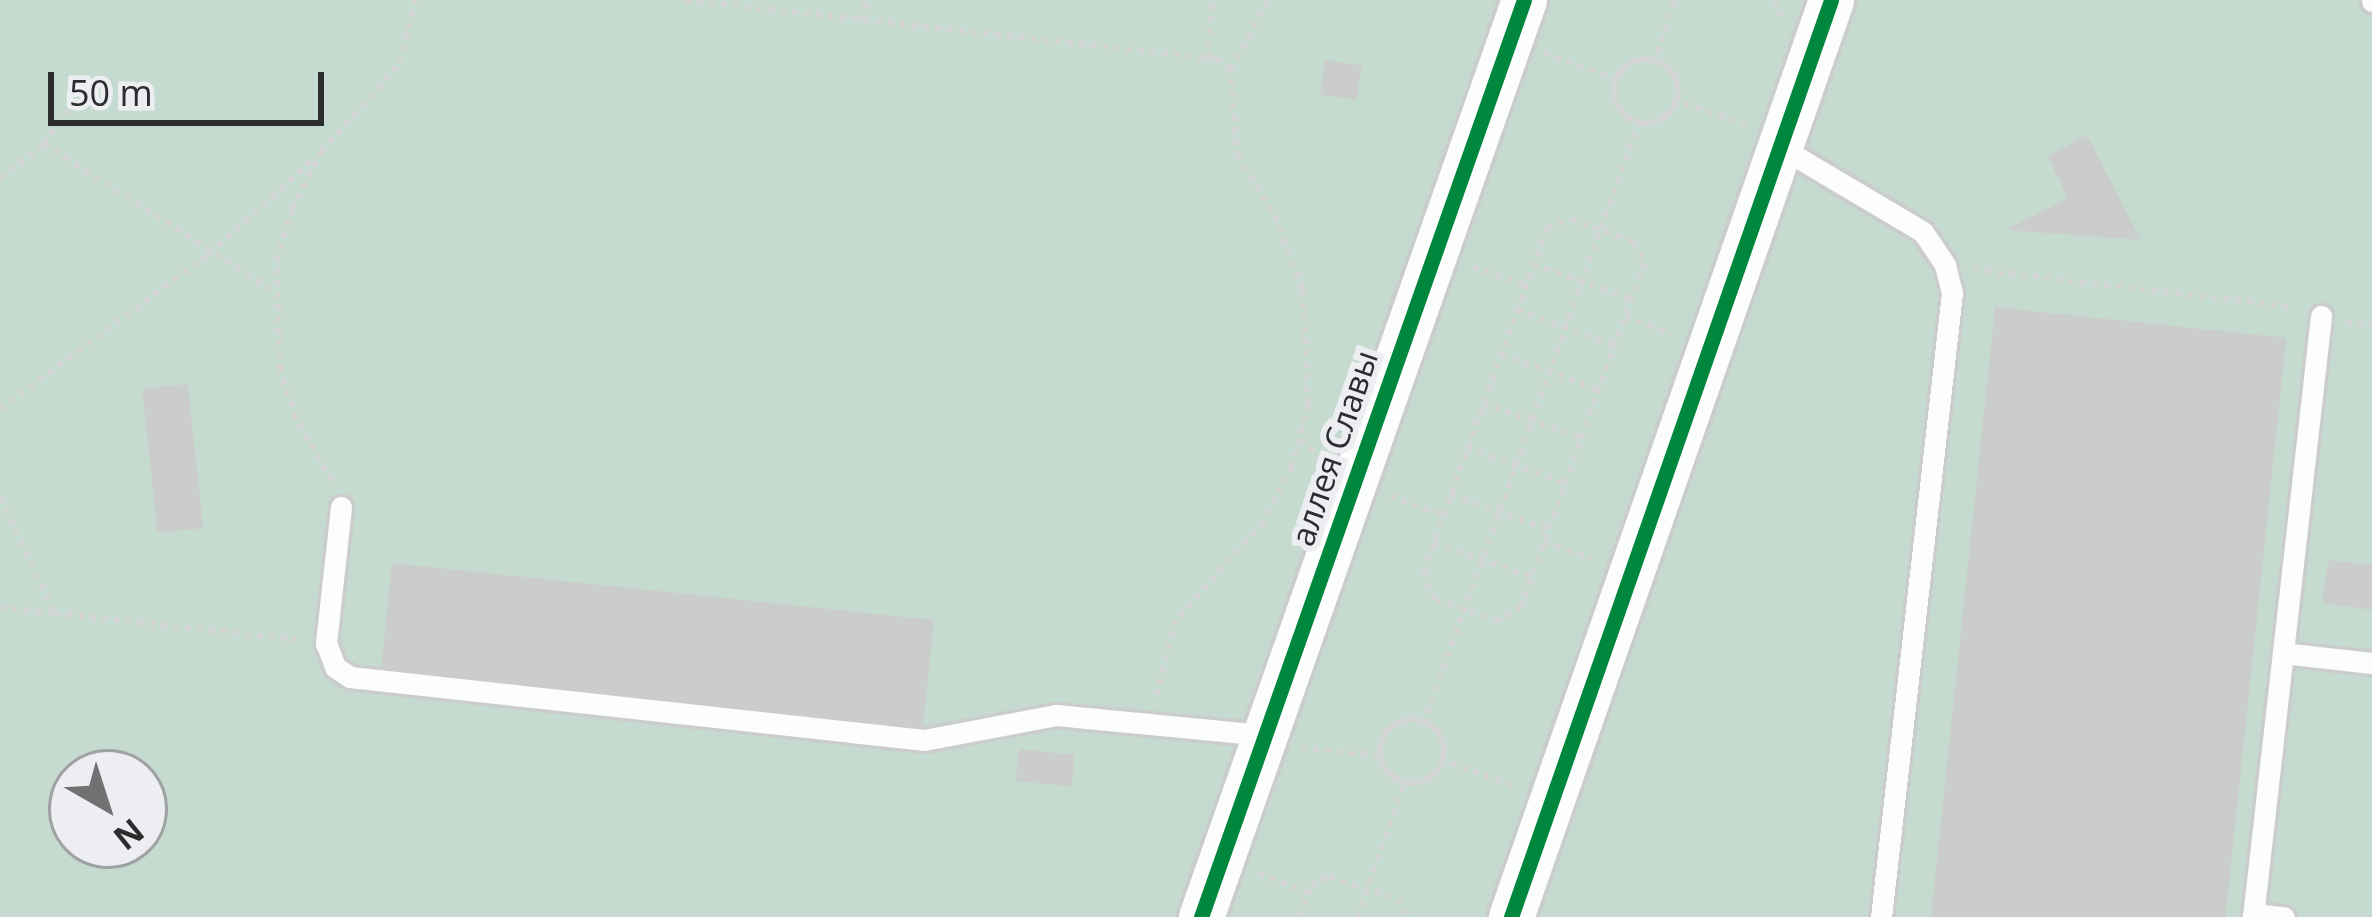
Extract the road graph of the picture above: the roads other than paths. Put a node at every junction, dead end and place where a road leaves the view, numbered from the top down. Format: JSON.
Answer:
{"nodes":[{"id":1,"x":1831,"y":0,"type":"edge"},
{"id":2,"x":1517,"y":20,"type":"edge"},
{"id":3,"x":1781,"y":142,"type":"junction"},
{"id":4,"x":2321,"y":316,"type":"road end"},
{"id":5,"x":341,"y":507,"type":"road end"},
{"id":6,"x":2283,"y":653,"type":"junction"},
{"id":7,"x":2372,"y":663,"type":"edge"},
{"id":8,"x":1265,"y":735,"type":"junction"},
{"id":9,"x":2253,"y":915,"type":"edge"},
{"id":10,"x":1201,"y":917,"type":"edge"},
{"id":11,"x":1510,"y":917,"type":"edge"},
{"id":12,"x":1881,"y":917,"type":"edge"},
{"id":13,"x":2284,"y":917,"type":"edge"}],
"edges":[{"from":1,"to":3,"type":"street"},
{"from":2,"to":8,"type":"street","name":"аллея Славы"},
{"from":3,"to":11,"type":"street"},
{"from":3,"to":12,"type":"lane"},
{"from":4,"to":6,"type":"lane"},
{"from":5,"to":8,"type":"lane"},
{"from":6,"to":7,"type":"lane"},
{"from":6,"to":9,"type":"lane"},
{"from":8,"to":10,"type":"street","name":"аллея Славы"},
{"from":9,"to":13,"type":"lane"}]}
